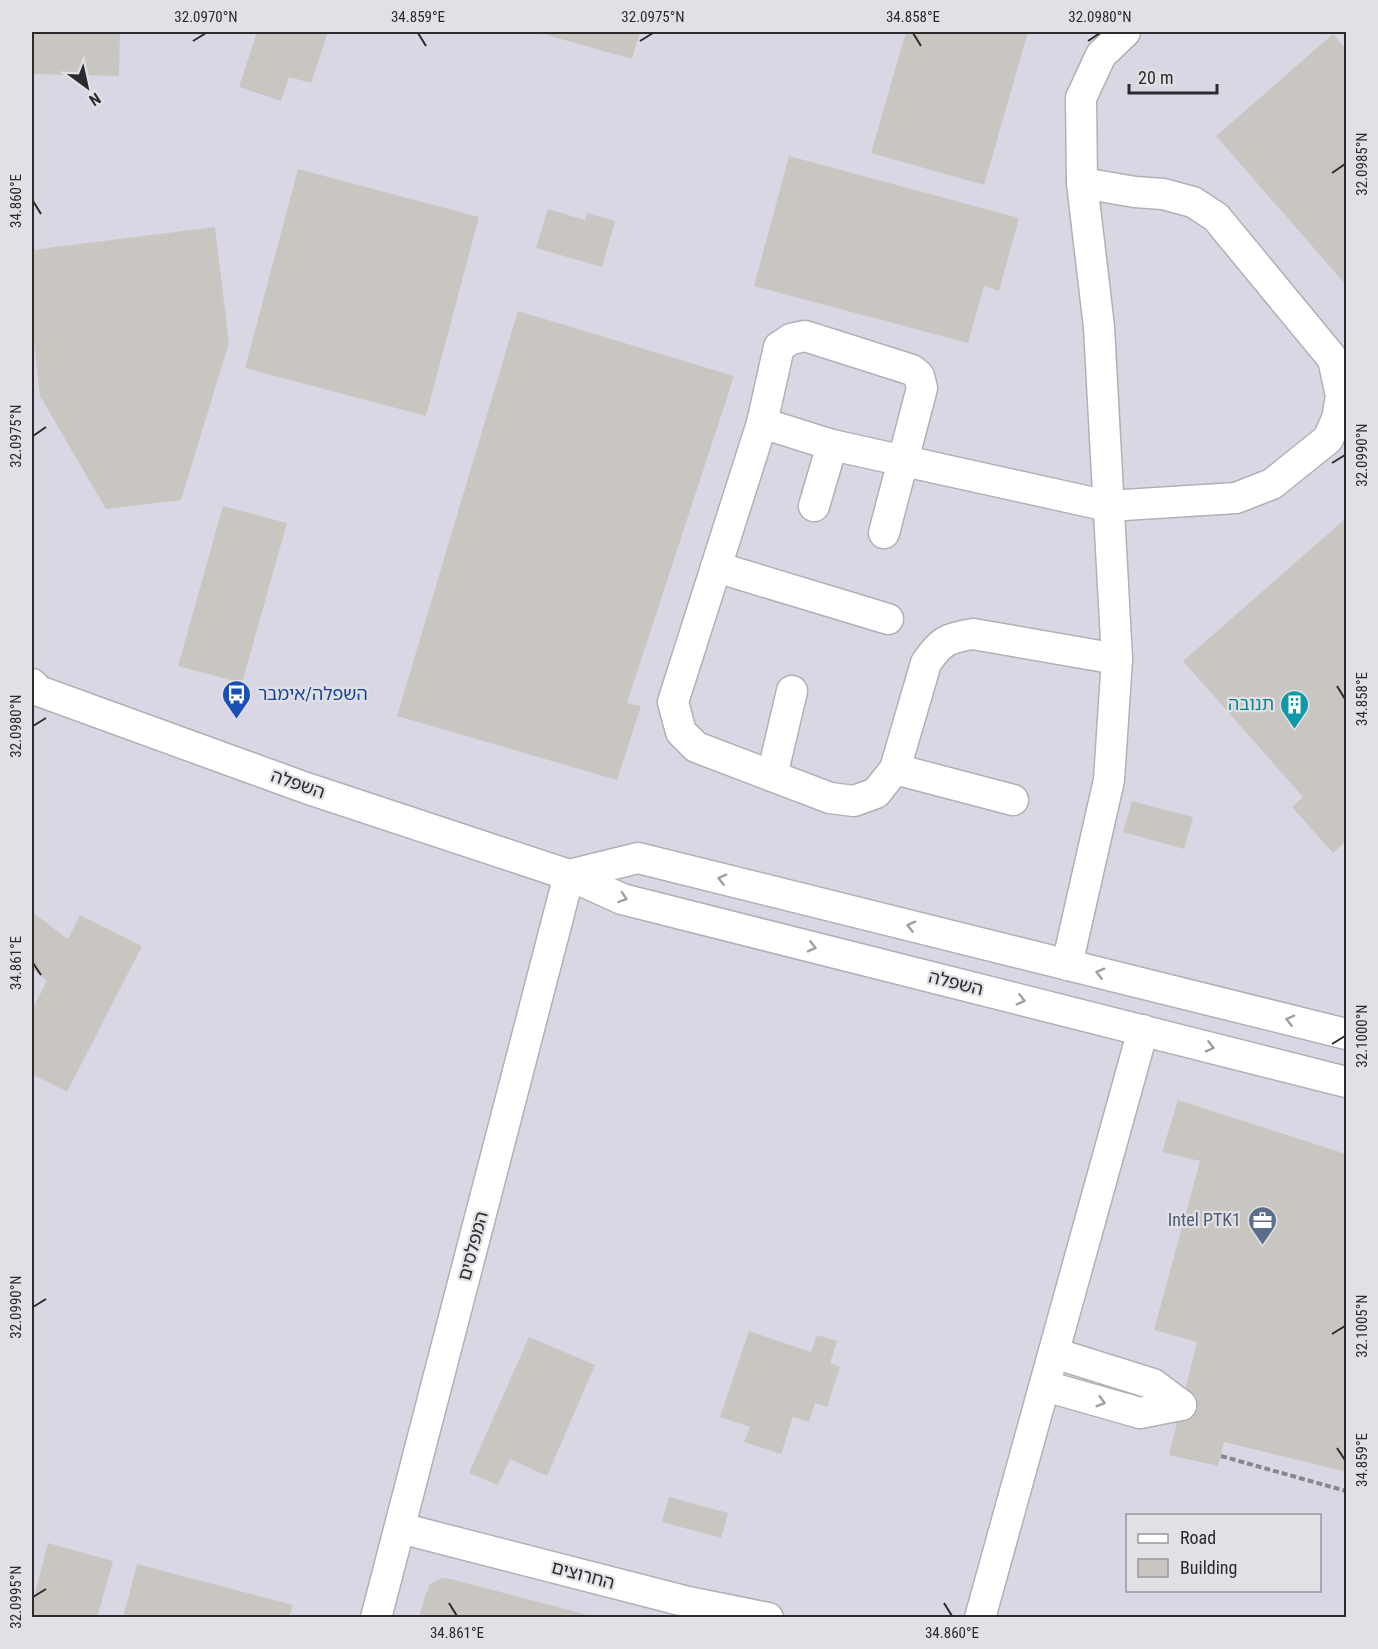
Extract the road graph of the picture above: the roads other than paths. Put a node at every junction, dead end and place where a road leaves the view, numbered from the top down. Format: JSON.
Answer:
{"nodes":[{"id":1,"x":1125,"y":32,"type":"edge"},
{"id":2,"x":1082,"y":183,"type":"junction"},
{"id":3,"x":762,"y":423,"type":"junction"},
{"id":4,"x":832,"y":445,"type":"junction"},
{"id":5,"x":903,"y":460,"type":"junction"},
{"id":6,"x":814,"y":506,"type":"dead end"},
{"id":7,"x":1108,"y":506,"type":"junction"},
{"id":8,"x":884,"y":533,"type":"dead end"},
{"id":9,"x":716,"y":567,"type":"junction"},
{"id":10,"x":888,"y":619,"type":"dead end"},
{"id":11,"x":1117,"y":659,"type":"junction"},
{"id":12,"x":792,"y":691,"type":"dead end"},
{"id":13,"x":34,"y":692,"type":"edge"},
{"id":14,"x":895,"y":769,"type":"junction"},
{"id":15,"x":772,"y":776,"type":"junction"},
{"id":16,"x":1013,"y":800,"type":"dead end"},
{"id":17,"x":569,"y":875,"type":"junction"},
{"id":18,"x":1067,"y":965,"type":"junction"},
{"id":19,"x":1143,"y":1030,"type":"junction"},
{"id":20,"x":1347,"y":1034,"type":"edge"},
{"id":21,"x":1347,"y":1082,"type":"edge"},
{"id":22,"x":1054,"y":1353,"type":"junction"},
{"id":23,"x":1045,"y":1386,"type":"junction"},
{"id":24,"x":400,"y":1528,"type":"junction"},
{"id":25,"x":376,"y":1617,"type":"edge"},
{"id":26,"x":768,"y":1617,"type":"edge"},
{"id":27,"x":980,"y":1617,"type":"edge"}],
"edges":[{"from":1,"to":2,"type":"street"},
{"from":2,"to":7,"type":"street"},
{"from":2,"to":7,"type":"street"},
{"from":3,"to":4,"type":"street"},
{"from":3,"to":5,"type":"street"},
{"from":3,"to":9,"type":"street"},
{"from":4,"to":5,"type":"street"},
{"from":4,"to":6,"type":"street"},
{"from":5,"to":7,"type":"street"},
{"from":5,"to":8,"type":"street"},
{"from":7,"to":11,"type":"street"},
{"from":9,"to":10,"type":"street"},
{"from":9,"to":15,"type":"street"},
{"from":11,"to":14,"type":"street"},
{"from":11,"to":18,"type":"street"},
{"from":12,"to":15,"type":"street"},
{"from":13,"to":17,"type":"street","name":"השפלה"},
{"from":14,"to":15,"type":"street"},
{"from":14,"to":16,"type":"street"},
{"from":18,"to":17,"type":"street","one_way":true},
{"from":17,"to":19,"type":"street","name":"השפלה","one_way":true},
{"from":17,"to":24,"type":"street","name":"המפלסים"},
{"from":20,"to":18,"type":"street","one_way":true},
{"from":19,"to":21,"type":"street","name":"השפלה","one_way":true},
{"from":19,"to":22,"type":"street"},
{"from":22,"to":23,"type":"street"},
{"from":23,"to":22,"type":"street","one_way":true},
{"from":23,"to":27,"type":"street"},
{"from":24,"to":25,"type":"street","name":"המפלסים"},
{"from":24,"to":26,"type":"street","name":"החרוצים"}]}
